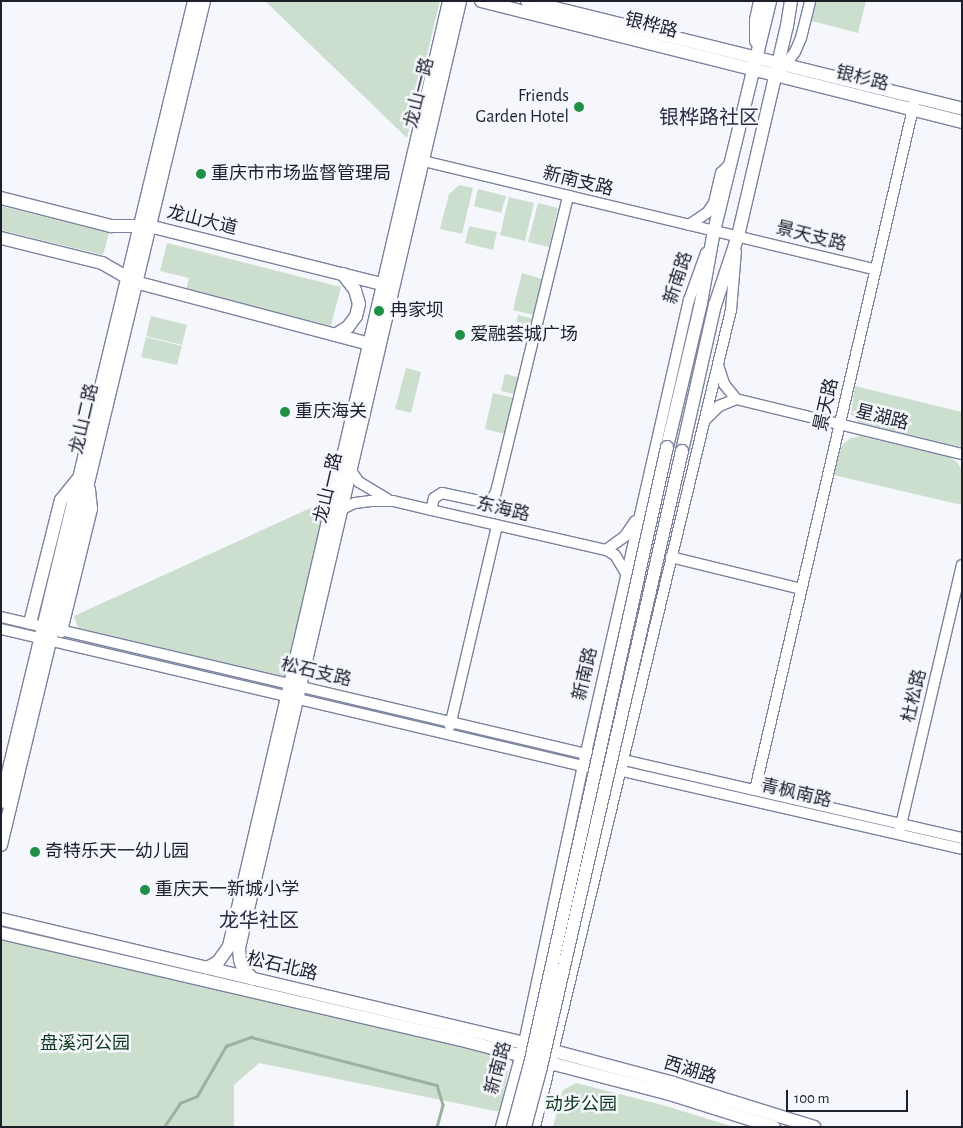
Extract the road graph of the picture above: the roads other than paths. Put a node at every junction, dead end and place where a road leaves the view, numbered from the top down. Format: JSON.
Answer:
{"nodes":[{"id":1,"x":194,"y":1,"type":"edge"},
{"id":2,"x":204,"y":1,"type":"edge"},
{"id":3,"x":449,"y":1,"type":"edge"},
{"id":4,"x":460,"y":1,"type":"edge"},
{"id":5,"x":481,"y":1,"type":"edge"},
{"id":6,"x":527,"y":1,"type":"edge"},
{"id":7,"x":760,"y":1,"type":"edge"},
{"id":8,"x":770,"y":1,"type":"edge"},
{"id":9,"x":792,"y":1,"type":"edge"},
{"id":10,"x":810,"y":1,"type":"edge"},
{"id":11,"x":755,"y":64,"type":"junction"},
{"id":12,"x":780,"y":68,"type":"junction"},
{"id":13,"x":914,"y":104,"type":"junction"},
{"id":14,"x":962,"y":109,"type":"edge"},
{"id":15,"x":962,"y":122,"type":"edge"},
{"id":16,"x":417,"y":159,"type":"junction"},
{"id":17,"x":730,"y":163,"type":"junction"},
{"id":18,"x":568,"y":196,"type":"junction"},
{"id":19,"x":1,"y":198,"type":"edge"},
{"id":20,"x":689,"y":225,"type":"junction"},
{"id":21,"x":144,"y":226,"type":"junction"},
{"id":22,"x":714,"y":231,"type":"junction"},
{"id":23,"x":738,"y":236,"type":"junction"},
{"id":24,"x":1,"y":238,"type":"edge"},
{"id":25,"x":876,"y":270,"type":"junction"},
{"id":26,"x":343,"y":274,"type":"junction"},
{"id":27,"x":131,"y":280,"type":"junction"},
{"id":28,"x":388,"y":286,"type":"junction"},
{"id":29,"x":336,"y":335,"type":"junction"},
{"id":30,"x":374,"y":345,"type":"junction"},
{"id":31,"x":718,"y":364,"type":"junction"},
{"id":32,"x":736,"y":398,"type":"junction"},
{"id":33,"x":704,"y":420,"type":"junction"},
{"id":34,"x":839,"y":424,"type":"junction"},
{"id":35,"x":962,"y":454,"type":"edge"},
{"id":36,"x":351,"y":471,"type":"junction"},
{"id":37,"x":84,"y":479,"type":"junction"},
{"id":38,"x":372,"y":496,"type":"junction"},
{"id":39,"x":342,"y":509,"type":"junction"},
{"id":40,"x":431,"y":510,"type":"junction"},
{"id":41,"x":639,"y":515,"type":"junction"},
{"id":42,"x":497,"y":525,"type":"junction"},
{"id":43,"x":606,"y":550,"type":"junction"},
{"id":44,"x":671,"y":558,"type":"junction"},
{"id":45,"x":962,"y":565,"type":"edge"},
{"id":46,"x":626,"y":574,"type":"junction"},
{"id":47,"x":801,"y":589,"type":"junction"},
{"id":48,"x":1,"y":617,"type":"edge"},
{"id":49,"x":30,"y":624,"type":"junction"},
{"id":50,"x":1,"y":629,"type":"edge"},
{"id":51,"x":50,"y":633,"type":"junction"},
{"id":52,"x":295,"y":691,"type":"junction"},
{"id":53,"x":451,"y":722,"type":"junction"},
{"id":54,"x":448,"y":733,"type":"junction"},
{"id":55,"x":586,"y":754,"type":"junction"},
{"id":56,"x":624,"y":760,"type":"junction"},
{"id":57,"x":583,"y":766,"type":"junction"},
{"id":58,"x":622,"y":771,"type":"junction"},
{"id":59,"x":755,"y":790,"type":"junction"},
{"id":60,"x":1,"y":802,"type":"edge"},
{"id":61,"x":902,"y":824,"type":"junction"},
{"id":62,"x":899,"y":835,"type":"junction"},
{"id":63,"x":962,"y":838,"type":"edge"},
{"id":64,"x":1,"y":845,"type":"edge"},
{"id":65,"x":962,"y":849,"type":"edge"},
{"id":66,"x":1,"y":919,"type":"edge"},
{"id":67,"x":1,"y":933,"type":"edge"},
{"id":68,"x":207,"y":968,"type":"junction"},
{"id":69,"x":253,"y":978,"type":"junction"},
{"id":70,"x":522,"y":1049,"type":"junction"},
{"id":71,"x":553,"y":1057,"type":"junction"},
{"id":72,"x":776,"y":1123,"type":"edge"},
{"id":73,"x":501,"y":1127,"type":"edge"},
{"id":74,"x":513,"y":1127,"type":"edge"},
{"id":75,"x":525,"y":1127,"type":"edge"},
{"id":76,"x":535,"y":1127,"type":"edge"},
{"id":77,"x":814,"y":1127,"type":"edge"}],
"edges":[{"from":1,"to":21,"type":"main road","name":"龙山二路"},
{"from":2,"to":21,"type":"main road","name":"龙山二路"},
{"from":3,"to":16,"type":"main road","name":"龙山一路"},
{"from":4,"to":16,"type":"main road","name":"龙山一路"},
{"from":5,"to":11,"type":"main road","name":"银桦路"},
{"from":6,"to":11,"type":"main road","name":"银桦路"},
{"from":7,"to":11,"type":"main road"},
{"from":8,"to":11,"type":"main road","name":"新南路"},
{"from":9,"to":12,"type":"main road"},
{"from":10,"to":12,"type":"street"},
{"from":11,"to":12,"type":"main road","name":"银杉路"},
{"from":11,"to":17,"type":"main road","name":"新南路"},
{"from":12,"to":13,"type":"main road","name":"银杉路"},
{"from":12,"to":23,"type":"main road"},
{"from":13,"to":14,"type":"main road","name":"银杉路"},
{"from":13,"to":15,"type":"main road","name":"银杉路"},
{"from":13,"to":25,"type":"street","name":"景天路"},
{"from":16,"to":18,"type":"street","name":"新南支路"},
{"from":16,"to":28,"type":"main road","name":"龙山一路"},
{"from":17,"to":20,"type":"street"},
{"from":17,"to":22,"type":"main road","name":"新南路"},
{"from":18,"to":20,"type":"street","name":"新南支路"},
{"from":18,"to":40,"type":"street"},
{"from":19,"to":21,"type":"main road","name":"龙山大道"},
{"from":20,"to":22,"type":"street","name":"新南支路"},
{"from":21,"to":26,"type":"main road","name":"龙山大道"},
{"from":21,"to":27,"type":"main road","name":"龙山二路"},
{"from":22,"to":23,"type":"street","name":"新南支路"},
{"from":22,"to":41,"type":"street","name":"新南路"},
{"from":22,"to":74,"type":"main road","name":"新南路","bridge":true},
{"from":23,"to":25,"type":"street","name":"景天支路"},
{"from":23,"to":31,"type":"street"},
{"from":23,"to":75,"type":"main road","bridge":true},
{"from":24,"to":27,"type":"main road"},
{"from":25,"to":34,"type":"street","name":"景天路"},
{"from":26,"to":28,"type":"main road","name":"龙山大道"},
{"from":26,"to":29,"type":"main road"},
{"from":27,"to":29,"type":"main road"},
{"from":27,"to":37,"type":"main road","name":"龙山二路"},
{"from":28,"to":30,"type":"main road","name":"龙山一路"},
{"from":29,"to":30,"type":"main road"},
{"from":30,"to":36,"type":"main road","name":"龙山一路"},
{"from":30,"to":52,"type":"main road","name":"龙山一路"},
{"from":31,"to":32,"type":"street"},
{"from":31,"to":33,"type":"street"},
{"from":32,"to":33,"type":"street"},
{"from":32,"to":34,"type":"street","name":"星湖路"},
{"from":33,"to":44,"type":"street"},
{"from":34,"to":35,"type":"street","name":"星湖路"},
{"from":34,"to":47,"type":"street","name":"景天路"},
{"from":36,"to":38,"type":"street","name":"东海路"},
{"from":36,"to":39,"type":"main road","name":"龙山一路"},
{"from":37,"to":49,"type":"main road"},
{"from":37,"to":51,"type":"main road","name":"龙山二路"},
{"from":38,"to":39,"type":"street"},
{"from":38,"to":40,"type":"street","name":"东海路"},
{"from":39,"to":52,"type":"main road","name":"龙山一路"},
{"from":40,"to":42,"type":"street","name":"东海路"},
{"from":41,"to":43,"type":"street"},
{"from":41,"to":46,"type":"street","name":"新南路"},
{"from":42,"to":43,"type":"street","name":"东海路"},
{"from":42,"to":53,"type":"street"},
{"from":43,"to":46,"type":"street"},
{"from":44,"to":47,"type":"street"},
{"from":44,"to":56,"type":"street"},
{"from":45,"to":61,"type":"street","name":"杜松路"},
{"from":46,"to":55,"type":"street","name":"新南路"},
{"from":47,"to":59,"type":"street","name":"景天路"},
{"from":48,"to":49,"type":"street","name":"松石支路"},
{"from":49,"to":51,"type":"street","name":"松石支路"},
{"from":50,"to":51,"type":"street","name":"松石支路"},
{"from":51,"to":52,"type":"street","name":"松石支路"},
{"from":51,"to":52,"type":"street","name":"松石支路"},
{"from":51,"to":60,"type":"main road","name":"龙山二路"},
{"from":51,"to":64,"type":"main road","name":"龙山二路"},
{"from":52,"to":53,"type":"street","name":"松石支路"},
{"from":52,"to":54,"type":"street","name":"松石支路"},
{"from":52,"to":68,"type":"main road","name":"龙山一路"},
{"from":52,"to":69,"type":"main road","name":"龙山一路"},
{"from":53,"to":54,"type":"street"},
{"from":53,"to":55,"type":"street","name":"松石支路"},
{"from":54,"to":57,"type":"street","name":"松石支路"},
{"from":55,"to":56,"type":"street","name":"松石支路"},
{"from":55,"to":57,"type":"street","name":"新南路"},
{"from":56,"to":58,"type":"street"},
{"from":56,"to":59,"type":"street","name":"青枫南路"},
{"from":57,"to":58,"type":"street","name":"松石支路"},
{"from":57,"to":70,"type":"street","name":"新南路"},
{"from":58,"to":62,"type":"street","name":"青枫南路"},
{"from":58,"to":71,"type":"street"},
{"from":59,"to":61,"type":"street","name":"青枫南路"},
{"from":61,"to":62,"type":"street","name":"杜松路"},
{"from":61,"to":63,"type":"street","name":"青枫南路"},
{"from":62,"to":65,"type":"street","name":"青枫南路"},
{"from":66,"to":68,"type":"main road","name":"松石北路"},
{"from":67,"to":70,"type":"main road","name":"松石北路"},
{"from":68,"to":69,"type":"main road","name":"松石北路"},
{"from":69,"to":70,"type":"main road","name":"松石北路"},
{"from":70,"to":71,"type":"main road","name":"松石北路"},
{"from":70,"to":73,"type":"street","name":"新南路"},
{"from":71,"to":72,"type":"main road","name":"西湖路"},
{"from":71,"to":76,"type":"street"},
{"from":72,"to":77,"type":"main road","name":"西湖路"}]}
